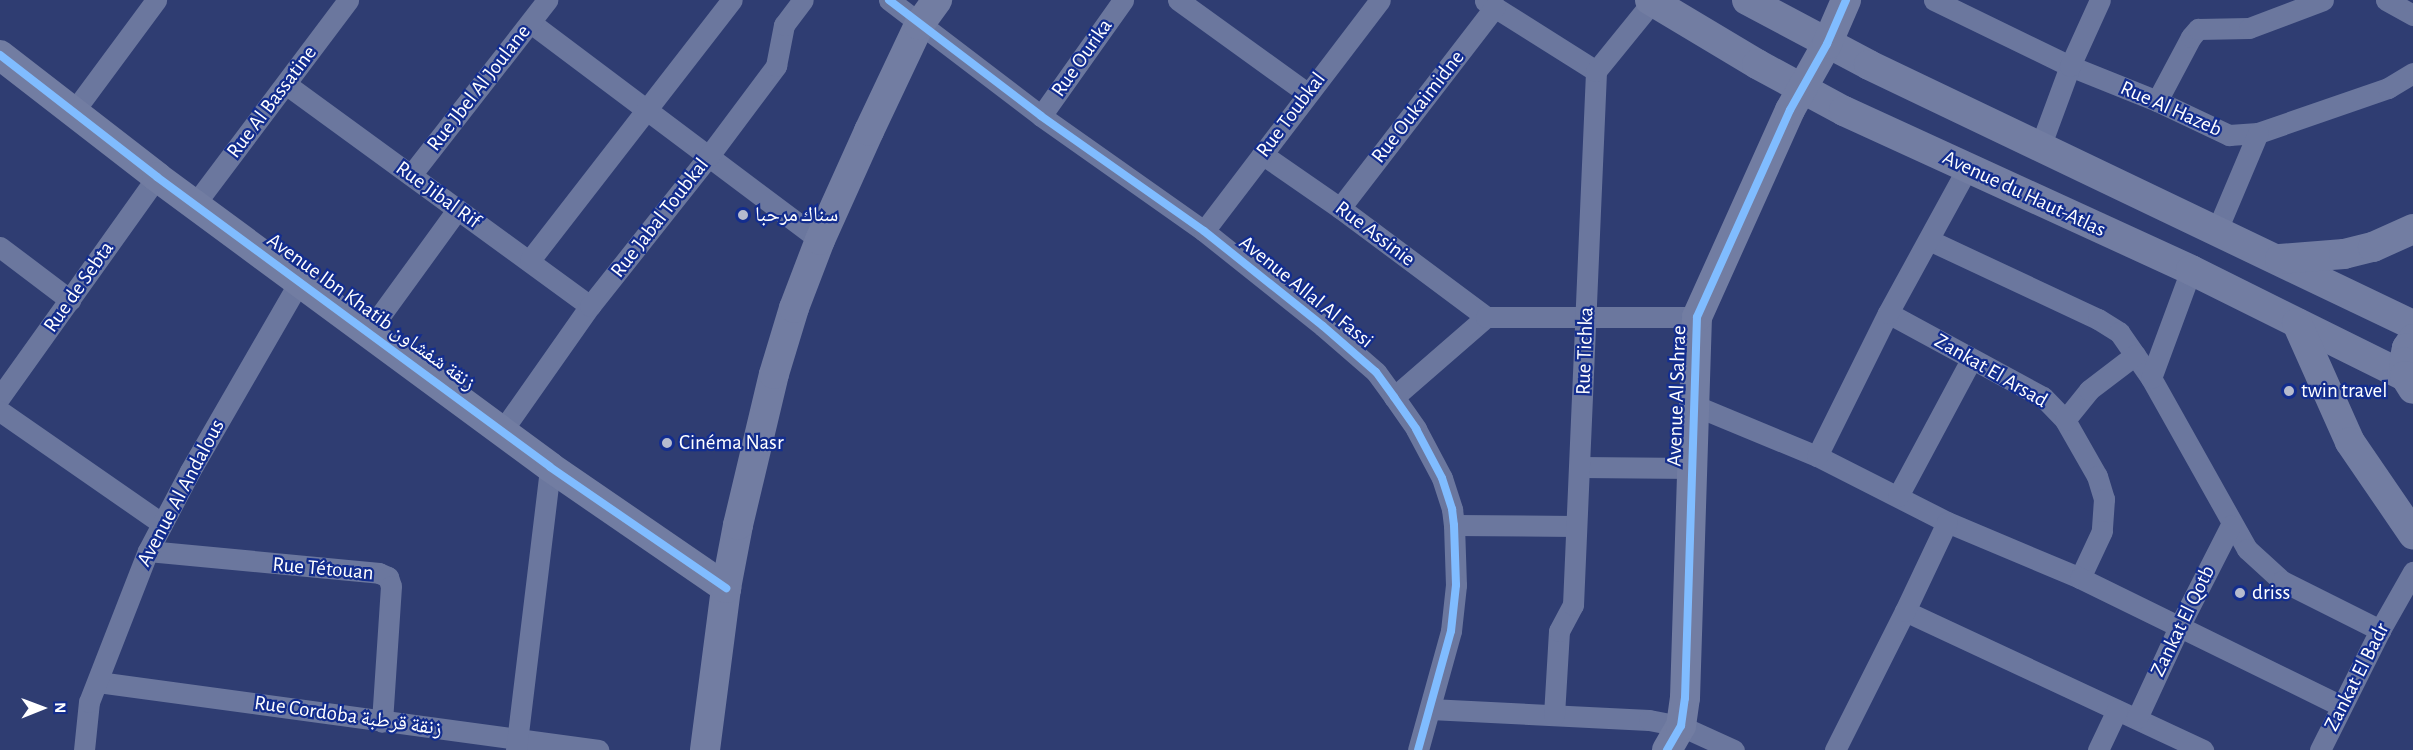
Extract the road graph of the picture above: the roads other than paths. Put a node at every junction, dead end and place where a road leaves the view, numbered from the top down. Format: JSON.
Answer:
{"nodes":[{"id":1,"x":156,"y":0,"type":"edge"},
{"id":2,"x":348,"y":0,"type":"edge"},
{"id":3,"x":547,"y":0,"type":"edge"},
{"id":4,"x":732,"y":0,"type":"edge"},
{"id":5,"x":803,"y":0,"type":"edge"},
{"id":6,"x":889,"y":0,"type":"edge"},
{"id":7,"x":937,"y":0,"type":"edge"},
{"id":8,"x":1123,"y":0,"type":"edge"},
{"id":9,"x":1178,"y":0,"type":"edge"},
{"id":10,"x":1380,"y":0,"type":"edge"},
{"id":11,"x":1747,"y":0,"type":"edge"},
{"id":12,"x":1846,"y":0,"type":"edge"},
{"id":13,"x":2100,"y":0,"type":"edge"},
{"id":14,"x":2323,"y":0,"type":"edge"},
{"id":15,"x":2386,"y":0,"type":"edge"},
{"id":16,"x":1651,"y":1,"type":"edge"},
{"id":17,"x":1489,"y":3,"type":"edge"},
{"id":18,"x":1947,"y":3,"type":"edge"},
{"id":19,"x":2413,"y":15,"type":"edge"},
{"id":20,"x":531,"y":23,"type":"junction"},
{"id":21,"x":919,"y":25,"type":"junction"},
{"id":22,"x":1827,"y":44,"type":"junction"},
{"id":23,"x":0,"y":55,"type":"edge"},
{"id":24,"x":2070,"y":66,"type":"junction"},
{"id":25,"x":1596,"y":71,"type":"junction"},
{"id":26,"x":2413,"y":72,"type":"edge"},
{"id":27,"x":287,"y":85,"type":"junction"},
{"id":28,"x":1803,"y":90,"type":"junction"},
{"id":29,"x":1307,"y":93,"type":"junction"},
{"id":30,"x":2157,"y":101,"type":"junction"},
{"id":31,"x":74,"y":111,"type":"junction"},
{"id":32,"x":647,"y":112,"type":"junction"},
{"id":33,"x":1041,"y":116,"type":"junction"},
{"id":34,"x":2258,"y":134,"type":"junction"},
{"id":35,"x":2040,"y":147,"type":"junction"},
{"id":36,"x":1262,"y":154,"type":"junction"},
{"id":37,"x":708,"y":158,"type":"junction"},
{"id":38,"x":1967,"y":169,"type":"junction"},
{"id":39,"x":411,"y":176,"type":"junction"},
{"id":40,"x":157,"y":177,"type":"junction"},
{"id":41,"x":195,"y":204,"type":"junction"},
{"id":42,"x":1340,"y":208,"type":"junction"},
{"id":43,"x":457,"y":210,"type":"junction"},
{"id":44,"x":2413,"y":229,"type":"edge"},
{"id":45,"x":2217,"y":230,"type":"junction"},
{"id":46,"x":1204,"y":231,"type":"junction"},
{"id":47,"x":820,"y":240,"type":"junction"},
{"id":48,"x":1929,"y":240,"type":"junction"},
{"id":49,"x":0,"y":247,"type":"edge"},
{"id":50,"x":2280,"y":259,"type":"junction"},
{"id":51,"x":530,"y":260,"type":"junction"},
{"id":52,"x":2191,"y":270,"type":"junction"},
{"id":53,"x":299,"y":282,"type":"junction"},
{"id":54,"x":70,"y":300,"type":"junction"},
{"id":55,"x":590,"y":306,"type":"junction"},
{"id":56,"x":1888,"y":313,"type":"junction"},
{"id":57,"x":1586,"y":316,"type":"junction"},
{"id":58,"x":1486,"y":317,"type":"junction"},
{"id":59,"x":1697,"y":317,"type":"junction"},
{"id":60,"x":2297,"y":323,"type":"junction"},
{"id":61,"x":2413,"y":325,"type":"edge"},
{"id":62,"x":369,"y":331,"type":"junction"},
{"id":63,"x":2413,"y":339,"type":"edge"},
{"id":64,"x":2135,"y":355,"type":"junction"},
{"id":65,"x":1971,"y":360,"type":"junction"},
{"id":66,"x":2151,"y":378,"type":"junction"},
{"id":67,"x":2409,"y":383,"type":"edge"},
{"id":68,"x":0,"y":397,"type":"edge"},
{"id":69,"x":1394,"y":397,"type":"junction"},
{"id":70,"x":1696,"y":406,"type":"junction"},
{"id":71,"x":0,"y":411,"type":"edge"},
{"id":72,"x":2065,"y":420,"type":"junction"},
{"id":73,"x":502,"y":431,"type":"junction"},
{"id":74,"x":1817,"y":456,"type":"junction"},
{"id":75,"x":1580,"y":466,"type":"junction"},
{"id":76,"x":550,"y":467,"type":"junction"},
{"id":77,"x":1693,"y":468,"type":"junction"},
{"id":78,"x":1898,"y":496,"type":"junction"},
{"id":79,"x":1947,"y":522,"type":"junction"},
{"id":80,"x":161,"y":523,"type":"junction"},
{"id":81,"x":1454,"y":525,"type":"junction"},
{"id":82,"x":2231,"y":525,"type":"junction"},
{"id":83,"x":1576,"y":526,"type":"junction"},
{"id":84,"x":2413,"y":534,"type":"edge"},
{"id":85,"x":148,"y":551,"type":"junction"},
{"id":86,"x":2413,"y":572,"type":"edge"},
{"id":87,"x":2080,"y":578,"type":"junction"},
{"id":88,"x":726,"y":588,"type":"junction"},
{"id":89,"x":1905,"y":611,"type":"junction"},
{"id":90,"x":2179,"y":627,"type":"junction"},
{"id":91,"x":2380,"y":630,"type":"junction"},
{"id":92,"x":98,"y":682,"type":"junction"},
{"id":93,"x":89,"y":702,"type":"junction"},
{"id":94,"x":2341,"y":706,"type":"junction"},
{"id":95,"x":1430,"y":709,"type":"junction"},
{"id":96,"x":2117,"y":710,"type":"junction"},
{"id":97,"x":1554,"y":715,"type":"junction"},
{"id":98,"x":2137,"y":718,"type":"junction"},
{"id":99,"x":382,"y":722,"type":"junction"},
{"id":100,"x":1674,"y":738,"type":"edge"},
{"id":101,"x":517,"y":744,"type":"edge"},
{"id":102,"x":68,"y":750,"type":"edge"},
{"id":103,"x":84,"y":750,"type":"edge"},
{"id":104,"x":598,"y":750,"type":"edge"},
{"id":105,"x":705,"y":750,"type":"edge"},
{"id":106,"x":1418,"y":750,"type":"edge"},
{"id":107,"x":1734,"y":750,"type":"edge"},
{"id":108,"x":1835,"y":750,"type":"edge"},
{"id":109,"x":2098,"y":750,"type":"edge"},
{"id":110,"x":2204,"y":750,"type":"edge"},
{"id":111,"x":2320,"y":750,"type":"edge"}],
"edges":[{"from":1,"to":31,"type":"street"},
{"from":2,"to":27,"type":"street","name":"Rue Al Bassatine"},
{"from":3,"to":20,"type":"street","name":"Rue Jbel Al Joulane"},
{"from":4,"to":32,"type":"street"},
{"from":5,"to":37,"type":"street","name":"Rue Jabal Toubkal"},
{"from":6,"to":21,"type":"street","name":"Avenue Allal Al Fassi"},
{"from":7,"to":21,"type":"street"},
{"from":8,"to":33,"type":"street","name":"Rue Ourika"},
{"from":9,"to":29,"type":"street"},
{"from":10,"to":29,"type":"street","name":"Rue Toubkal"},
{"from":11,"to":22,"type":"street"},
{"from":12,"to":22,"type":"street","name":"Avenue Al Sahrae"},
{"from":13,"to":24,"type":"street"},
{"from":14,"to":30,"type":"street"},
{"from":15,"to":19,"type":"street"},
{"from":16,"to":25,"type":"street"},
{"from":16,"to":28,"type":"street","name":"Avenue du Haut-Atlas"},
{"from":17,"to":25,"type":"street"},
{"from":17,"to":42,"type":"street","name":"Rue Oukaimidne"},
{"from":18,"to":24,"type":"street","name":"Rue Al Hazeb"},
{"from":20,"to":32,"type":"street"},
{"from":20,"to":39,"type":"street","name":"Rue Jbel Al Joulane"},
{"from":21,"to":33,"type":"street","name":"Avenue Allal Al Fassi"},
{"from":21,"to":47,"type":"street"},
{"from":22,"to":28,"type":"street","name":"Avenue Al Sahrae"},
{"from":22,"to":35,"type":"street"},
{"from":23,"to":31,"type":"street","name":"Avenue Ibn Khatib زنقة شفشاون"},
{"from":24,"to":30,"type":"street","name":"Rue Al Hazeb"},
{"from":24,"to":35,"type":"street"},
{"from":25,"to":57,"type":"street","name":"Rue Tichka"},
{"from":26,"to":34,"type":"street","name":"Rue Al Hazeb"},
{"from":27,"to":39,"type":"street","name":"Rue Jibal Rif"},
{"from":27,"to":41,"type":"street","name":"Rue Al Bassatine"},
{"from":28,"to":38,"type":"street","name":"Avenue du Haut-Atlas"},
{"from":28,"to":59,"type":"street","name":"Avenue Al Sahrae"},
{"from":29,"to":36,"type":"street","name":"Rue Toubkal"},
{"from":30,"to":34,"type":"street","name":"Rue Al Hazeb"},
{"from":31,"to":40,"type":"street","name":"Avenue Ibn Khatib زنقة شفشاون"},
{"from":32,"to":37,"type":"street"},
{"from":32,"to":51,"type":"street"},
{"from":33,"to":46,"type":"street","name":"Avenue Allal Al Fassi"},
{"from":34,"to":45,"type":"street"},
{"from":35,"to":45,"type":"street"},
{"from":36,"to":42,"type":"street","name":"Rue Assinie"},
{"from":36,"to":46,"type":"street","name":"Rue Toubkal"},
{"from":37,"to":47,"type":"street"},
{"from":37,"to":55,"type":"street","name":"Rue Jabal Toubkal"},
{"from":38,"to":48,"type":"street"},
{"from":38,"to":52,"type":"street","name":"Avenue du Haut-Atlas"},
{"from":39,"to":43,"type":"street","name":"Rue Jibal Rif"},
{"from":40,"to":41,"type":"street","name":"Avenue Ibn Khatib زنقة شفشاون"},
{"from":40,"to":54,"type":"street","name":"Rue de Sebta"},
{"from":41,"to":53,"type":"street","name":"Avenue Ibn Khatib زنقة شفشاون"},
{"from":42,"to":58,"type":"street","name":"Rue Assinie"},
{"from":43,"to":51,"type":"street","name":"Rue Jibal Rif"},
{"from":43,"to":62,"type":"street"},
{"from":44,"to":50,"type":"street"},
{"from":45,"to":50,"type":"street"},
{"from":46,"to":69,"type":"street","name":"Avenue Allal Al Fassi"},
{"from":47,"to":88,"type":"street"},
{"from":48,"to":56,"type":"street"},
{"from":48,"to":64,"type":"street"},
{"from":49,"to":54,"type":"street"},
{"from":50,"to":61,"type":"street"},
{"from":51,"to":55,"type":"street","name":"Rue Jibal Rif"},
{"from":52,"to":60,"type":"street","name":"Avenue du Haut-Atlas"},
{"from":52,"to":66,"type":"street"},
{"from":53,"to":62,"type":"street","name":"Avenue Ibn Khatib زنقة شفشاون"},
{"from":53,"to":80,"type":"street","name":"Avenue Al Andalous"},
{"from":54,"to":68,"type":"street","name":"Rue de Sebta"},
{"from":55,"to":73,"type":"street","name":"Rue Jabal Toubkal"},
{"from":56,"to":65,"type":"street","name":"Zankat El Arsad"},
{"from":56,"to":74,"type":"street"},
{"from":57,"to":58,"type":"street"},
{"from":57,"to":59,"type":"street"},
{"from":57,"to":75,"type":"street","name":"Rue Tichka"},
{"from":58,"to":69,"type":"street"},
{"from":59,"to":70,"type":"street","name":"Avenue Al Sahrae"},
{"from":60,"to":67,"type":"street","name":"Avenue du Haut-Atlas"},
{"from":60,"to":84,"type":"street"},
{"from":62,"to":73,"type":"street","name":"Avenue Ibn Khatib زنقة شفشاون"},
{"from":63,"to":67,"type":"street"},
{"from":64,"to":66,"type":"street"},
{"from":64,"to":72,"type":"street"},
{"from":65,"to":72,"type":"street","name":"Zankat El Arsad"},
{"from":65,"to":78,"type":"street"},
{"from":66,"to":82,"type":"street"},
{"from":69,"to":81,"type":"street","name":"Avenue Allal Al Fassi"},
{"from":70,"to":74,"type":"street"},
{"from":70,"to":77,"type":"street","name":"Avenue Al Sahrae"},
{"from":71,"to":80,"type":"street"},
{"from":72,"to":87,"type":"street","name":"Zankat El Arsad"},
{"from":73,"to":76,"type":"street","name":"Avenue Ibn Khatib زنقة شفشاون"},
{"from":74,"to":78,"type":"street"},
{"from":75,"to":77,"type":"street"},
{"from":75,"to":83,"type":"street","name":"Rue Tichka"},
{"from":76,"to":88,"type":"street","name":"Avenue Ibn Khatib زنقة شفشاون"},
{"from":76,"to":101,"type":"street"},
{"from":77,"to":100,"type":"street","name":"Avenue Al Sahrae"},
{"from":78,"to":79,"type":"street"},
{"from":79,"to":87,"type":"street"},
{"from":79,"to":89,"type":"street"},
{"from":80,"to":85,"type":"street","name":"Avenue Al Andalous"},
{"from":81,"to":83,"type":"street"},
{"from":81,"to":95,"type":"street","name":"Avenue Allal Al Fassi"},
{"from":82,"to":90,"type":"street","name":"Zankat El Qotb"},
{"from":82,"to":91,"type":"street"},
{"from":83,"to":97,"type":"street","name":"Rue Tichka"},
{"from":85,"to":92,"type":"street","name":"Avenue Al Andalous"},
{"from":85,"to":99,"type":"street","name":"Rue Tétouan"},
{"from":86,"to":91,"type":"street","name":"Zankat El Badr"},
{"from":87,"to":90,"type":"street"},
{"from":88,"to":105,"type":"street"},
{"from":89,"to":96,"type":"street"},
{"from":89,"to":108,"type":"street"},
{"from":90,"to":94,"type":"street"},
{"from":90,"to":98,"type":"street","name":"Zankat El Qotb"},
{"from":91,"to":94,"type":"street","name":"Zankat El Badr"},
{"from":92,"to":93,"type":"street","name":"Avenue Al Andalous"},
{"from":92,"to":99,"type":"street","name":"Rue Cordoba زنقة قرطبة"},
{"from":93,"to":102,"type":"street"},
{"from":93,"to":103,"type":"street","name":"Avenue Al Andalous"},
{"from":94,"to":111,"type":"street","name":"Zankat El Badr"},
{"from":95,"to":97,"type":"street"},
{"from":95,"to":106,"type":"street","name":"Avenue Allal Al Fassi"},
{"from":96,"to":98,"type":"street"},
{"from":96,"to":109,"type":"street"},
{"from":97,"to":100,"type":"street"},
{"from":98,"to":110,"type":"street"},
{"from":99,"to":101,"type":"street","name":"Rue Cordoba زنقة قرطبة"},
{"from":100,"to":107,"type":"street"},
{"from":101,"to":104,"type":"street","name":"Rue Cordoba زنقة قرطبة"}]}
